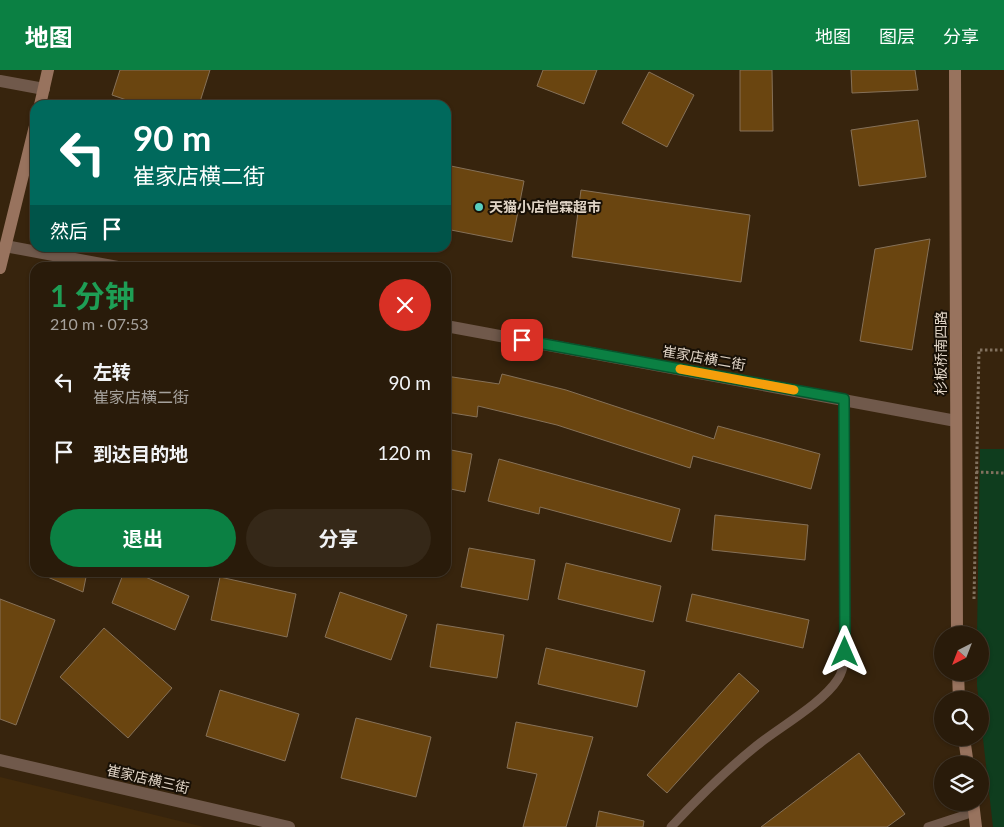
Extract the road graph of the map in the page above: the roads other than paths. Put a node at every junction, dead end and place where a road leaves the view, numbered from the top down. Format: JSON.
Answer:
{"nodes":[{"id":1,"x":48,"y":70,"type":"edge"},
{"id":2,"x":955,"y":70,"type":"edge"},
{"id":3,"x":0,"y":81,"type":"edge"},
{"id":4,"x":44,"y":89,"type":"junction"},
{"id":5,"x":41,"y":100,"type":"edge"},
{"id":6,"x":30,"y":146,"type":"edge"},
{"id":7,"x":5,"y":246,"type":"junction"},
{"id":8,"x":30,"y":251,"type":"edge"},
{"id":9,"x":37,"y":252,"type":"edge"},
{"id":10,"x":92,"y":262,"type":"edge"},
{"id":11,"x":0,"y":268,"type":"edge"},
{"id":12,"x":451,"y":327,"type":"edge"},
{"id":13,"x":844,"y":399,"type":"junction"},
{"id":14,"x":956,"y":421,"type":"junction"},
{"id":15,"x":957,"y":626,"type":"edge"},
{"id":16,"x":0,"y":760,"type":"edge"},
{"id":17,"x":965,"y":811,"type":"edge"},
{"id":18,"x":974,"y":811,"type":"edge"},
{"id":19,"x":933,"y":826,"type":"edge"},
{"id":20,"x":289,"y":827,"type":"edge"},
{"id":21,"x":671,"y":827,"type":"edge"},
{"id":22,"x":976,"y":827,"type":"edge"}],
"edges":[{"from":1,"to":4,"type":"street"},
{"from":2,"to":14,"type":"street","name":"杉板桥南四路"},
{"from":3,"to":4,"type":"street"},
{"from":4,"to":5,"type":"street"},
{"from":6,"to":7,"type":"street"},
{"from":7,"to":8,"type":"street"},
{"from":7,"to":11,"type":"street"},
{"from":9,"to":10,"type":"street"},
{"from":12,"to":13,"type":"street","name":"崔家店横二街"},
{"from":13,"to":14,"type":"street","name":"崔家店横二街"},
{"from":13,"to":21,"type":"lane"},
{"from":14,"to":15,"type":"street","name":"杉板桥南四路"},
{"from":16,"to":20,"type":"street","name":"崔家店横三街"},
{"from":17,"to":19,"type":"lane"},
{"from":18,"to":22,"type":"street"}]}
